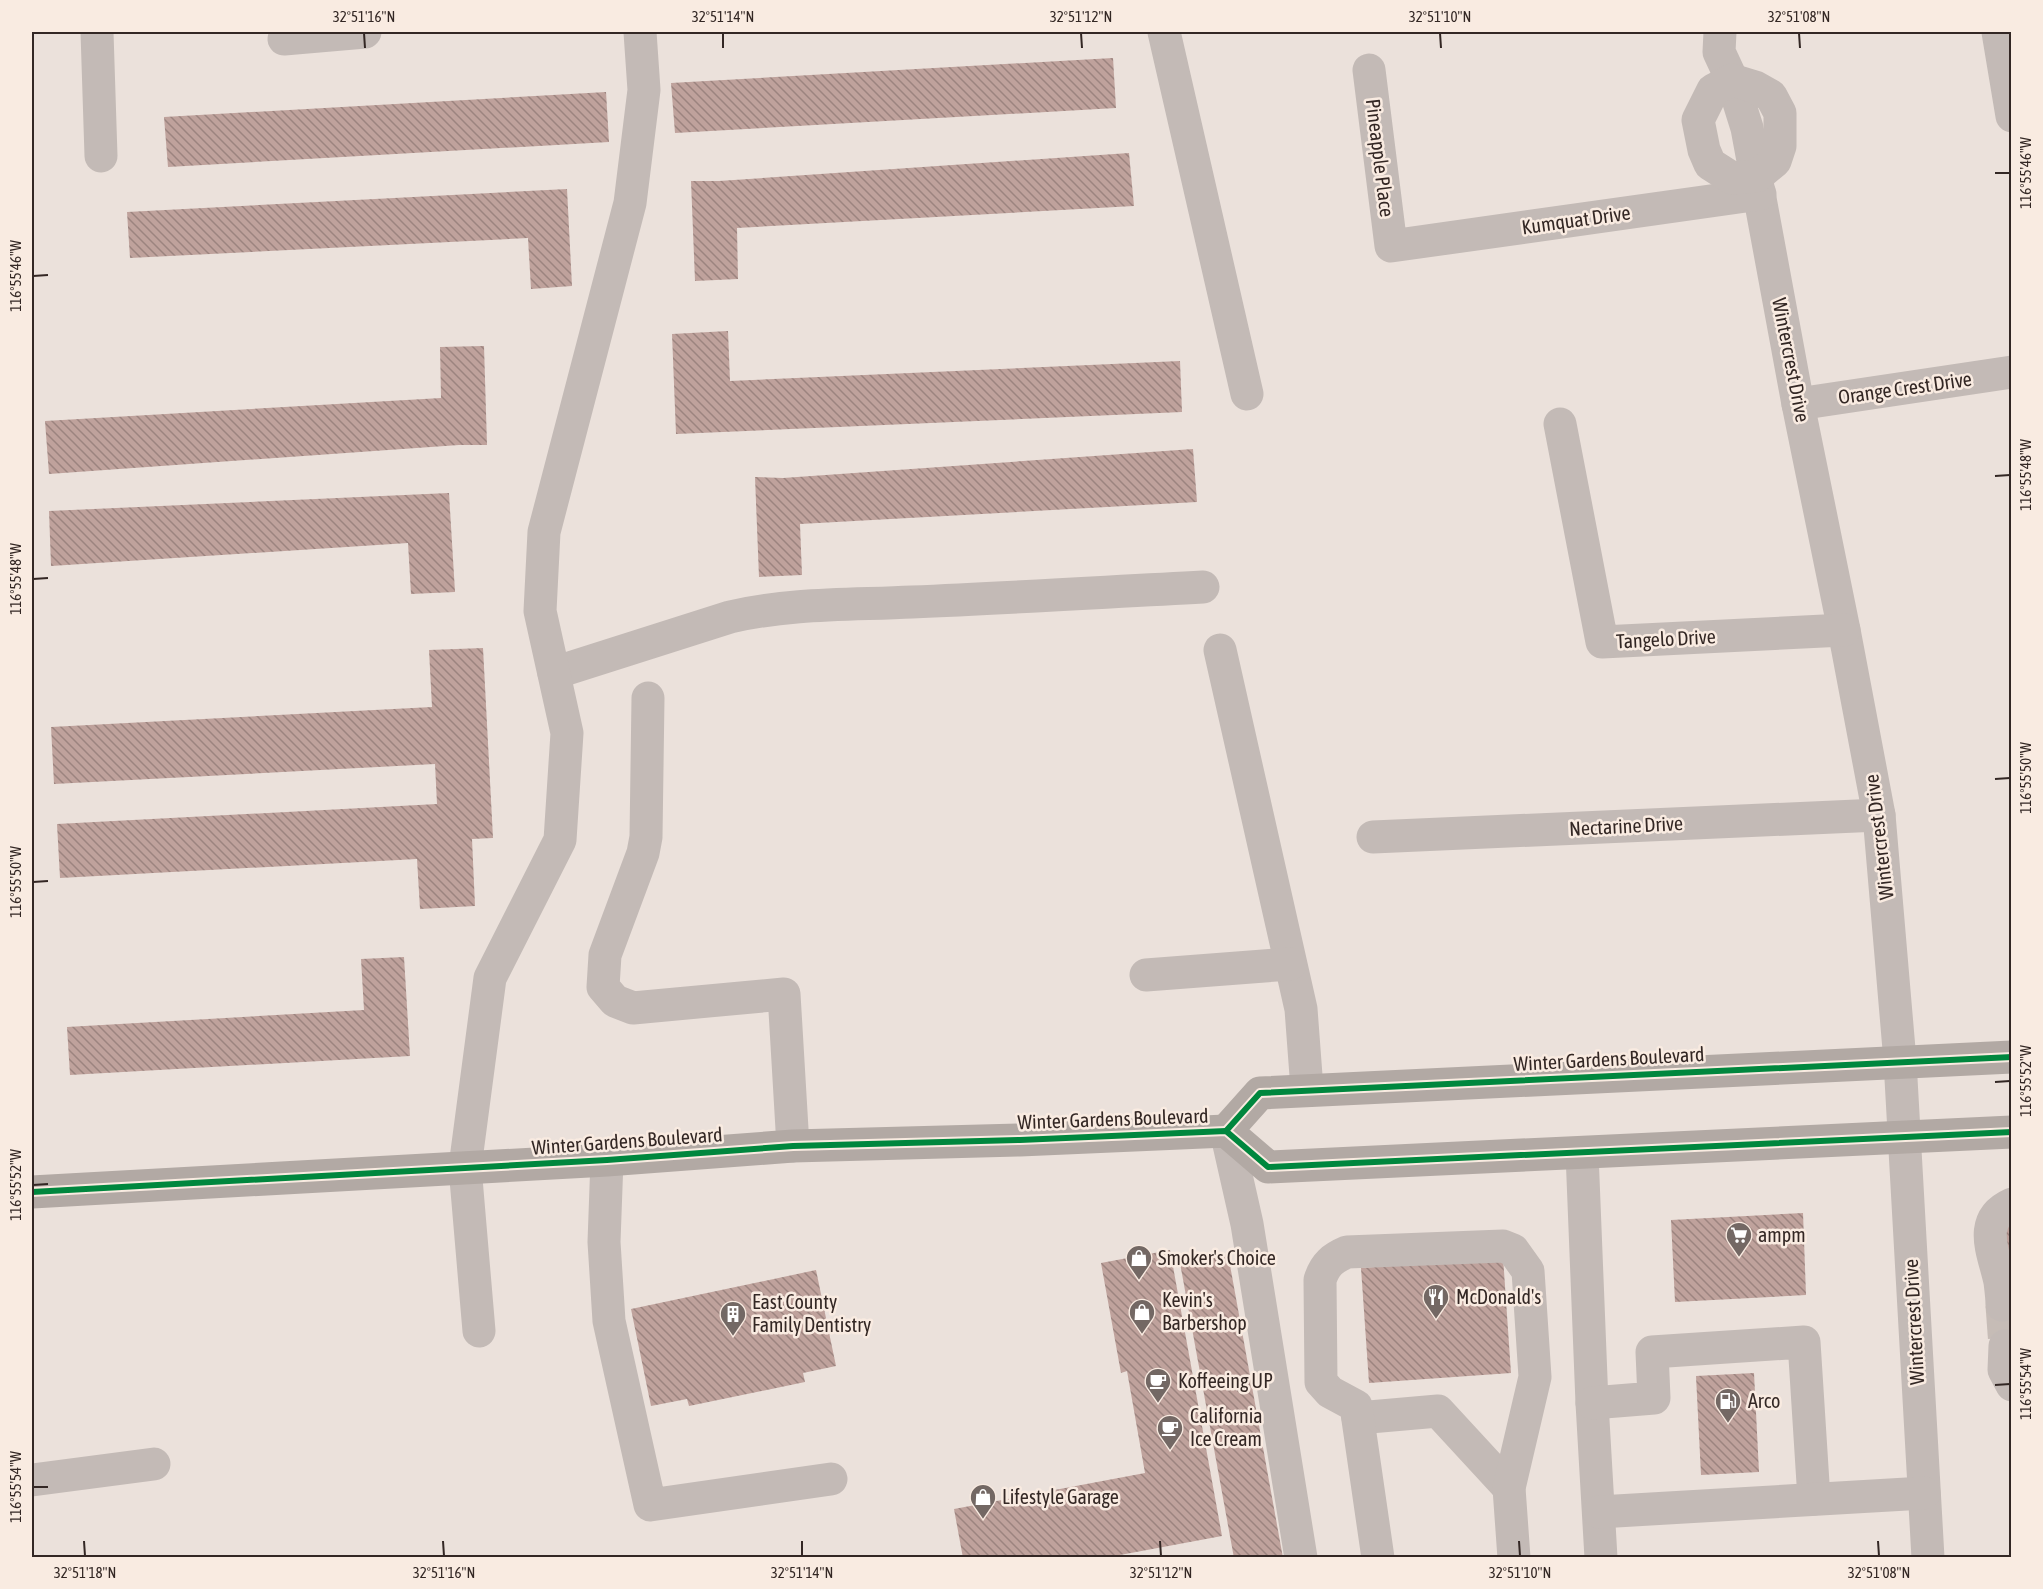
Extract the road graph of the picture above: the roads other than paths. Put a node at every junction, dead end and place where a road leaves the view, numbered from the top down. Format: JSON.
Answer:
{"nodes":[{"id":1,"x":97,"y":32,"type":"edge"},
{"id":2,"x":365,"y":32,"type":"edge"},
{"id":3,"x":640,"y":32,"type":"edge"},
{"id":4,"x":1164,"y":32,"type":"edge"},
{"id":5,"x":1720,"y":32,"type":"edge"},
{"id":6,"x":1998,"y":32,"type":"edge"},
{"id":7,"x":284,"y":39,"type":"dead end"},
{"id":8,"x":1369,"y":70,"type":"dead end"},
{"id":9,"x":1732,"y":80,"type":"junction"},
{"id":10,"x":2012,"y":116,"type":"edge"},
{"id":11,"x":101,"y":156,"type":"dead end"},
{"id":12,"x":1758,"y":185,"type":"junction"},
{"id":13,"x":1391,"y":246,"type":"joint"},
{"id":14,"x":2012,"y":372,"type":"edge"},
{"id":15,"x":1247,"y":394,"type":"dead end"},
{"id":16,"x":1798,"y":404,"type":"junction"},
{"id":17,"x":1560,"y":424,"type":"dead end"},
{"id":18,"x":1203,"y":587,"type":"dead end"},
{"id":19,"x":1844,"y":630,"type":"junction"},
{"id":20,"x":1220,"y":650,"type":"dead end"},
{"id":21,"x":554,"y":673,"type":"junction"},
{"id":22,"x":648,"y":698,"type":"dead end"},
{"id":23,"x":1879,"y":815,"type":"junction"},
{"id":24,"x":1373,"y":837,"type":"dead end"},
{"id":25,"x":1290,"y":964,"type":"junction"},
{"id":26,"x":1146,"y":975,"type":"dead end"},
{"id":27,"x":2012,"y":1057,"type":"edge"},
{"id":28,"x":1900,"y":1061,"type":"junction"},
{"id":29,"x":1307,"y":1089,"type":"junction"},
{"id":30,"x":1226,"y":1131,"type":"junction"},
{"id":31,"x":2012,"y":1132,"type":"edge"},
{"id":32,"x":1904,"y":1138,"type":"junction"},
{"id":33,"x":793,"y":1146,"type":"junction"},
{"id":34,"x":1582,"y":1153,"type":"junction"},
{"id":35,"x":607,"y":1160,"type":"junction"},
{"id":36,"x":465,"y":1167,"type":"junction"},
{"id":37,"x":32,"y":1192,"type":"edge"},
{"id":38,"x":2012,"y":1204,"type":"edge"},
{"id":39,"x":2002,"y":1305,"type":"tunnel mouth"},
{"id":40,"x":479,"y":1331,"type":"dead end"},
{"id":41,"x":2005,"y":1346,"type":"tunnel mouth"},
{"id":42,"x":2012,"y":1385,"type":"edge"},
{"id":43,"x":1592,"y":1403,"type":"junction"},
{"id":44,"x":1358,"y":1418,"type":"junction"},
{"id":45,"x":154,"y":1464,"type":"dead end"},
{"id":46,"x":47,"y":1479,"type":"edge"},
{"id":47,"x":831,"y":1479,"type":"dead end"},
{"id":48,"x":1509,"y":1488,"type":"junction"},
{"id":49,"x":1924,"y":1492,"type":"junction"},
{"id":50,"x":1814,"y":1499,"type":"junction"},
{"id":51,"x":1599,"y":1512,"type":"junction"},
{"id":52,"x":1301,"y":1557,"type":"edge"},
{"id":53,"x":1378,"y":1557,"type":"edge"},
{"id":54,"x":1514,"y":1557,"type":"edge"},
{"id":55,"x":1601,"y":1557,"type":"edge"},
{"id":56,"x":1928,"y":1557,"type":"edge"}],
"edges":[{"from":1,"to":11,"type":"street"},
{"from":2,"to":7,"type":"street"},
{"from":3,"to":21,"type":"street"},
{"from":4,"to":15,"type":"street"},
{"from":5,"to":9,"type":"street","name":"Wintercrest Drive"},
{"from":6,"to":10,"type":"street"},
{"from":8,"to":13,"type":"street","name":"Pineapple Place"},
{"from":9,"to":12,"type":"street","name":"Wintercrest Drive"},
{"from":9,"to":12,"type":"street"},
{"from":9,"to":12,"type":"street"},
{"from":12,"to":13,"type":"street","name":"Kumquat Drive"},
{"from":12,"to":16,"type":"street","name":"Wintercrest Drive"},
{"from":14,"to":16,"type":"street","name":"Orange Crest Drive"},
{"from":16,"to":19,"type":"street","name":"Wintercrest Drive"},
{"from":17,"to":19,"type":"street","name":"Tangelo Drive"},
{"from":18,"to":21,"type":"street"},
{"from":19,"to":23,"type":"street","name":"Wintercrest Drive"},
{"from":20,"to":25,"type":"street"},
{"from":21,"to":36,"type":"street"},
{"from":22,"to":33,"type":"street"},
{"from":23,"to":24,"type":"street","name":"Nectarine Drive"},
{"from":23,"to":28,"type":"street","name":"Wintercrest Drive"},
{"from":25,"to":26,"type":"street"},
{"from":25,"to":29,"type":"street"},
{"from":27,"to":28,"type":"main road","name":"Winter Gardens Boulevard"},
{"from":28,"to":29,"type":"main road","name":"Winter Gardens Boulevard"},
{"from":28,"to":32,"type":"street","name":"Wintercrest Drive"},
{"from":29,"to":30,"type":"main road","name":"Winter Gardens Boulevard"},
{"from":30,"to":33,"type":"main road","name":"Winter Gardens Boulevard"},
{"from":30,"to":34,"type":"main road","name":"Winter Gardens Boulevard"},
{"from":30,"to":52,"type":"street"},
{"from":31,"to":32,"type":"main road","name":"Winter Gardens Boulevard"},
{"from":32,"to":34,"type":"main road","name":"Winter Gardens Boulevard"},
{"from":32,"to":49,"type":"street","name":"Wintercrest Drive"},
{"from":33,"to":35,"type":"main road","name":"Winter Gardens Boulevard"},
{"from":34,"to":43,"type":"street"},
{"from":35,"to":36,"type":"main road","name":"Winter Gardens Boulevard"},
{"from":35,"to":47,"type":"street"},
{"from":36,"to":37,"type":"main road","name":"Winter Gardens Boulevard"},
{"from":36,"to":40,"type":"street"},
{"from":38,"to":39,"type":"street"},
{"from":41,"to":42,"type":"street"},
{"from":43,"to":50,"type":"street"},
{"from":43,"to":51,"type":"street"},
{"from":44,"to":48,"type":"street"},
{"from":44,"to":48,"type":"street"},
{"from":44,"to":53,"type":"street"},
{"from":45,"to":46,"type":"street"},
{"from":48,"to":54,"type":"street"},
{"from":49,"to":50,"type":"street"},
{"from":49,"to":56,"type":"street","name":"Wintercrest Drive"},
{"from":50,"to":51,"type":"street"},
{"from":51,"to":55,"type":"street"}]}
